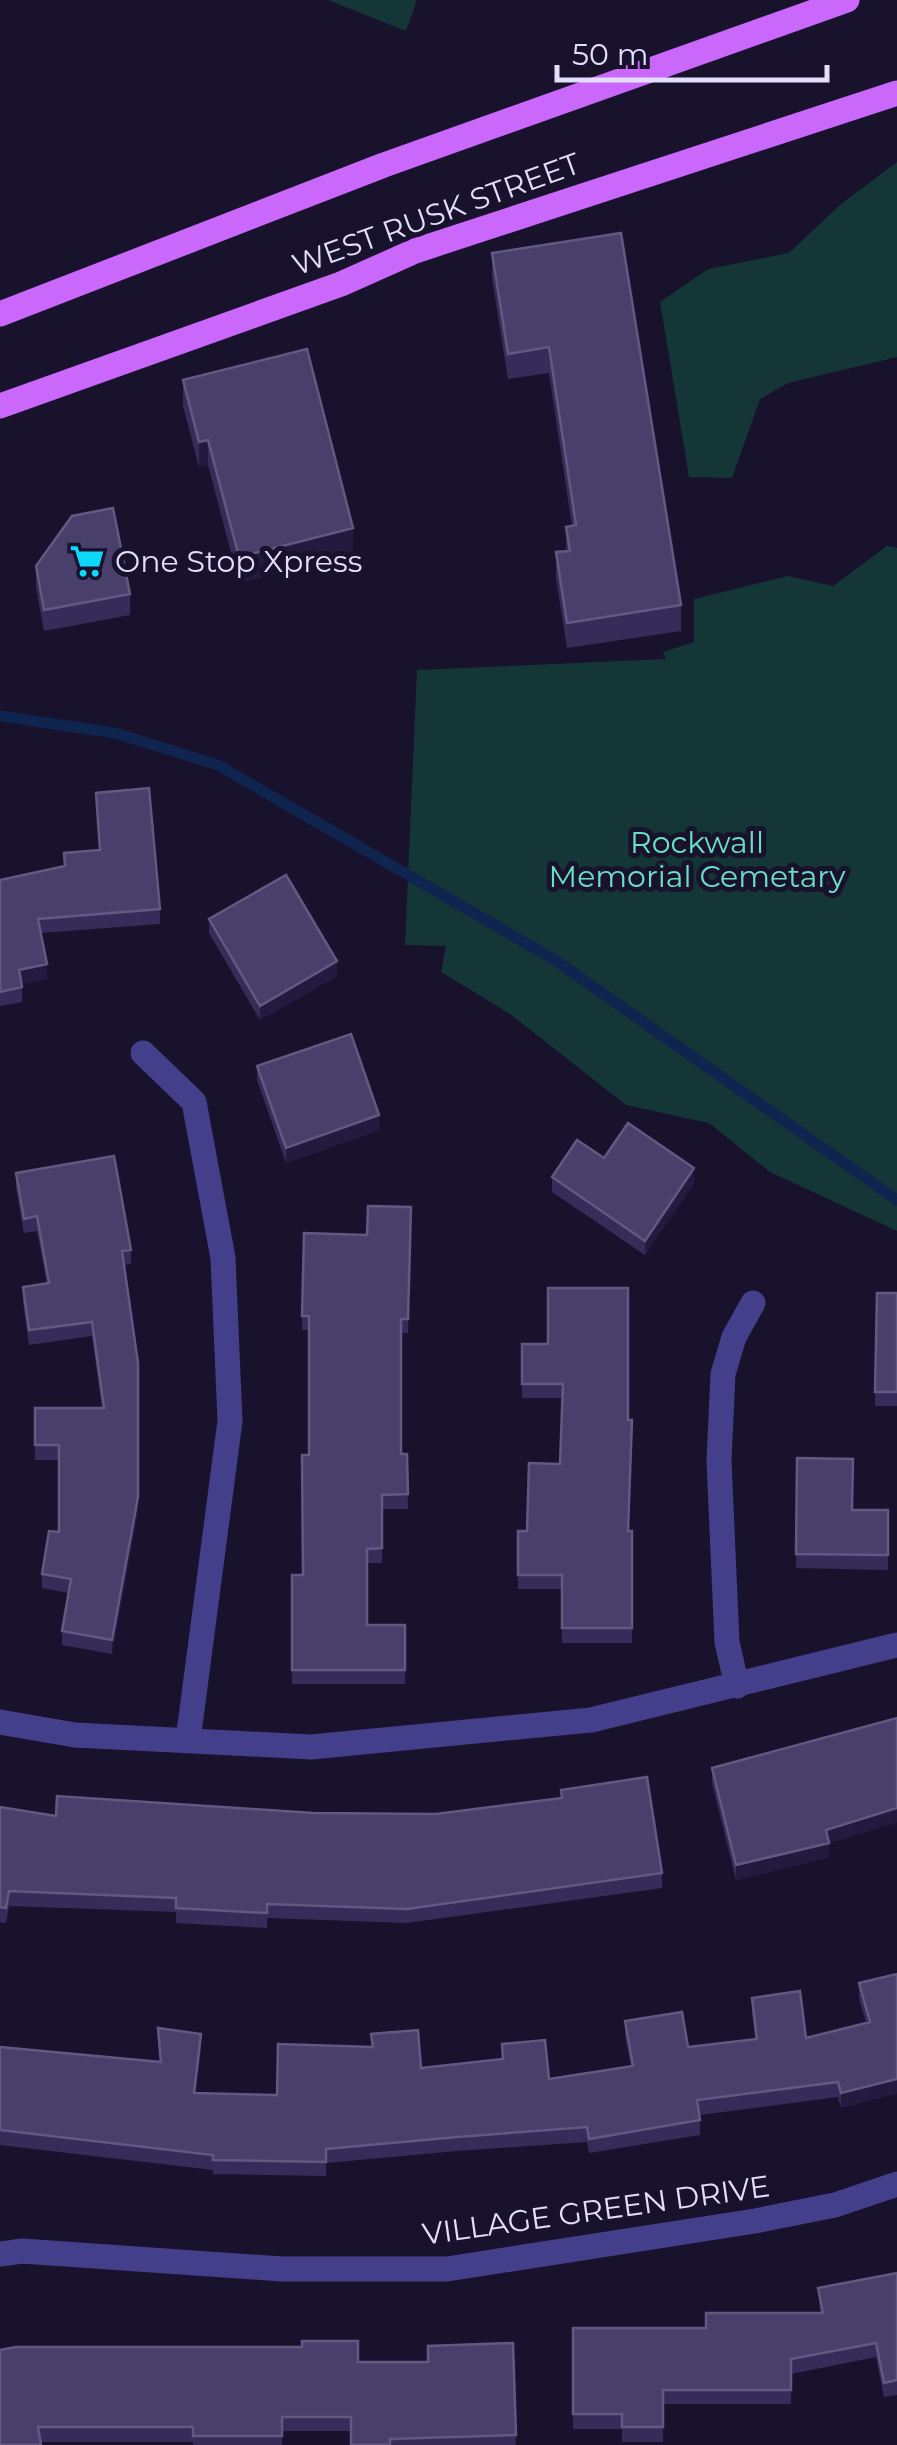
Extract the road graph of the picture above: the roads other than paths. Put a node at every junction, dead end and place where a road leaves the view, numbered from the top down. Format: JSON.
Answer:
{"nodes":[{"id":1,"x":847,"y":0,"type":"edge"},
{"id":2,"x":897,"y":93,"type":"edge"},
{"id":3,"x":0,"y":314,"type":"edge"},
{"id":4,"x":0,"y":406,"type":"edge"},
{"id":5,"x":144,"y":1054,"type":"dead end"},
{"id":6,"x":753,"y":1304,"type":"dead end"},
{"id":7,"x":897,"y":1645,"type":"edge"},
{"id":8,"x":737,"y":1686,"type":"junction"},
{"id":9,"x":0,"y":1722,"type":"edge"},
{"id":10,"x":188,"y":1740,"type":"junction"},
{"id":11,"x":897,"y":2184,"type":"edge"},
{"id":12,"x":0,"y":2254,"type":"edge"}],
"edges":[{"from":1,"to":3,"type":"main road","name":"WEST RUSK STREET"},
{"from":2,"to":4,"type":"main road","name":"WEST RUSK STREET"},
{"from":5,"to":10,"type":"street"},
{"from":6,"to":8,"type":"street"},
{"from":7,"to":8,"type":"street"},
{"from":8,"to":10,"type":"street"},
{"from":9,"to":10,"type":"street"},
{"from":11,"to":12,"type":"street","name":"VILLAGE GREEN DRIVE"}]}
